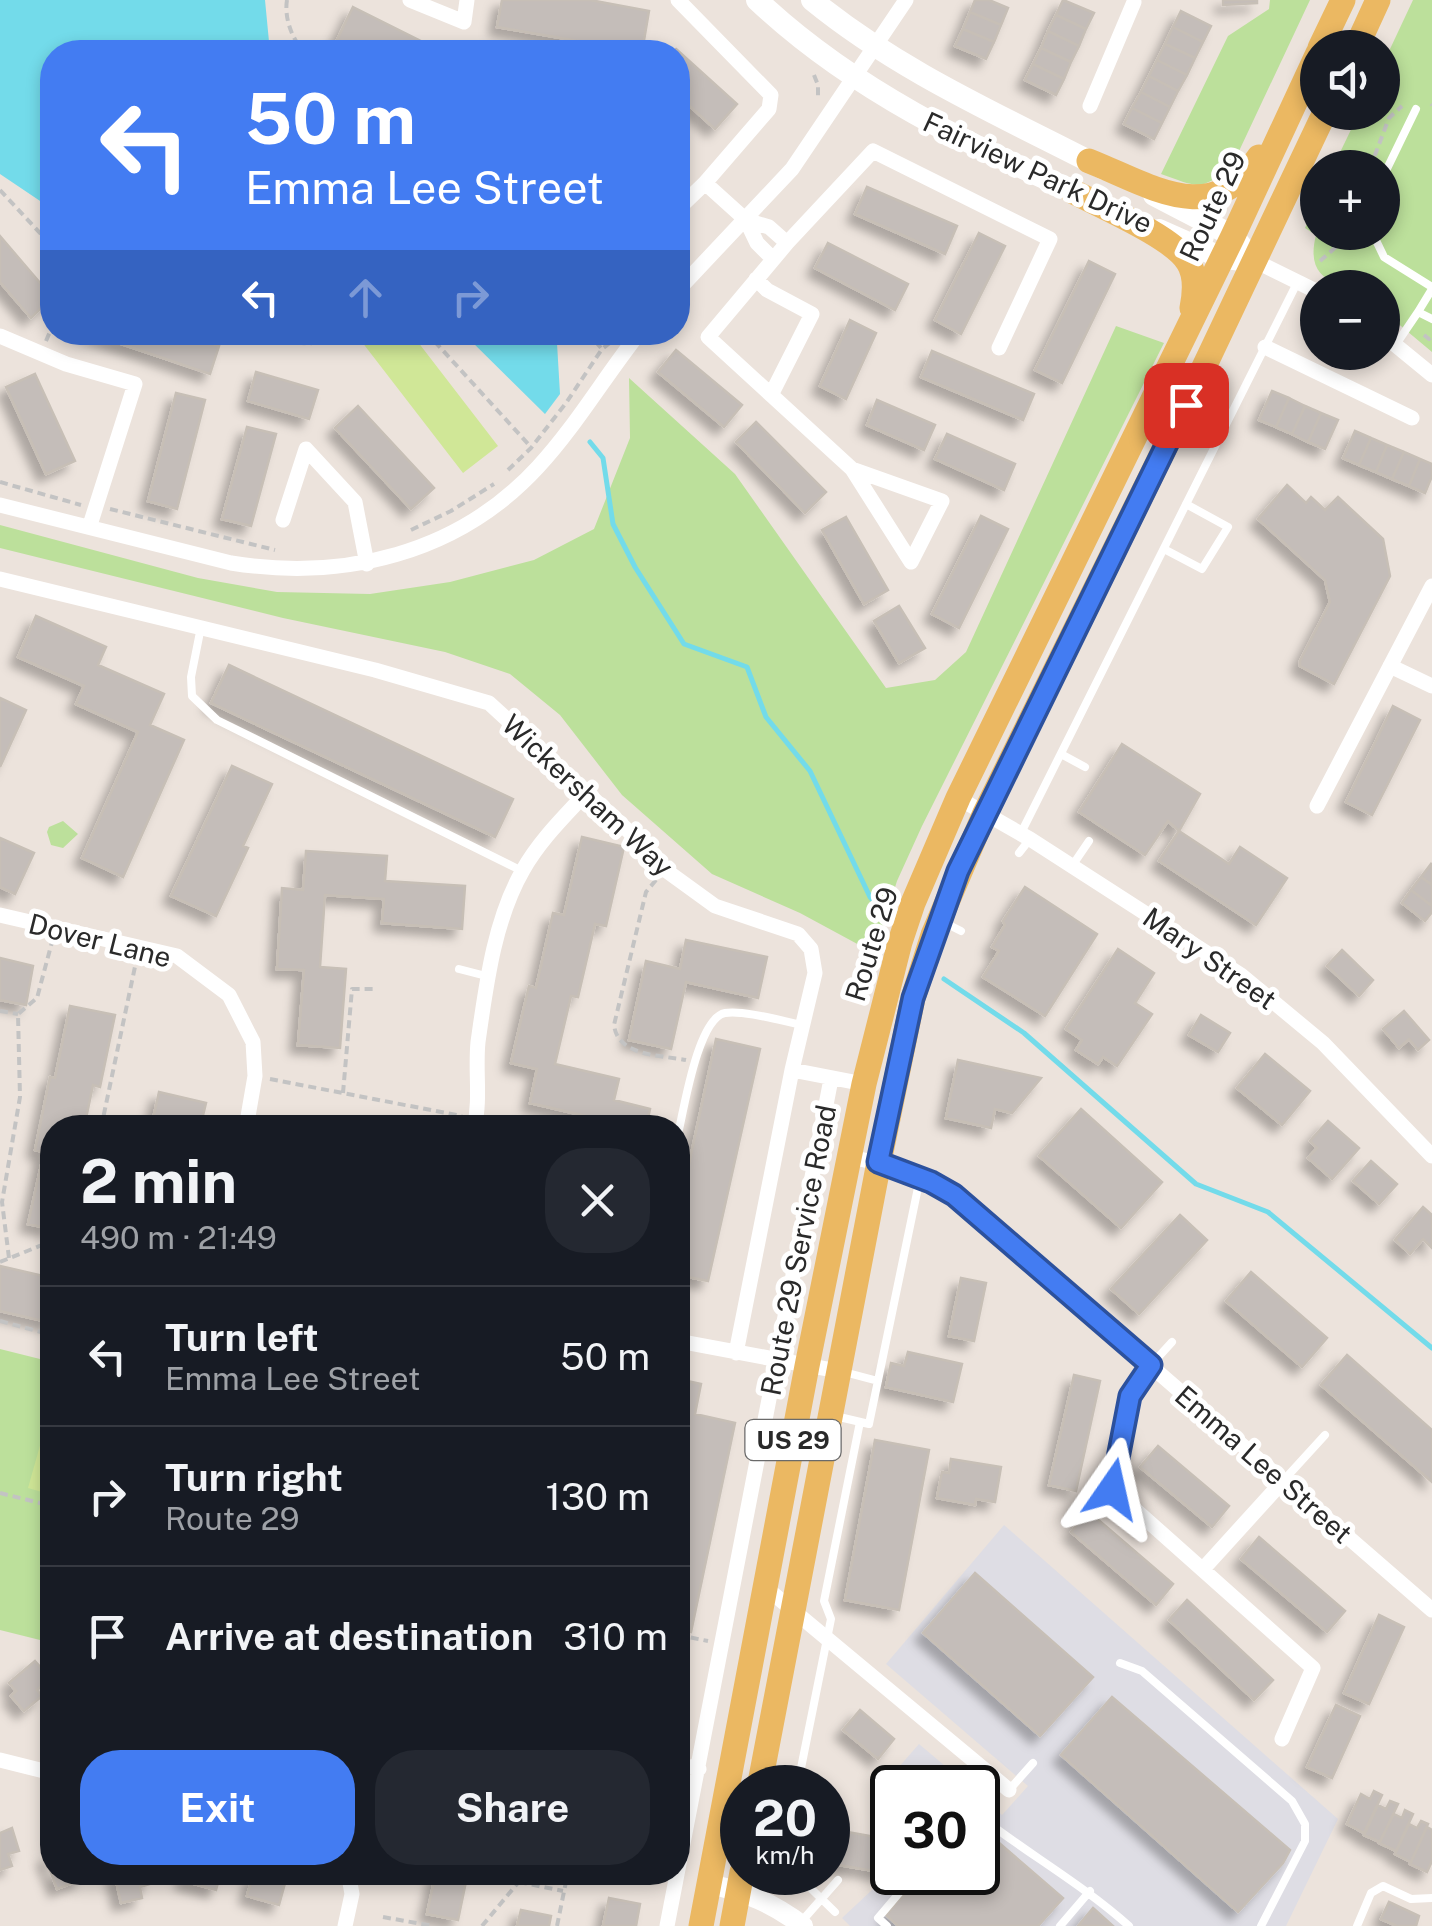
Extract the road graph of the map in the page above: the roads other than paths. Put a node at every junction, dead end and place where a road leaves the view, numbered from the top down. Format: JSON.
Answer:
{"nodes":[{"id":1,"x":410,"y":0,"type":"edge"},
{"id":2,"x":467,"y":0,"type":"edge"},
{"id":3,"x":678,"y":0,"type":"edge"},
{"id":4,"x":757,"y":0,"type":"edge"},
{"id":5,"x":812,"y":0,"type":"edge"},
{"id":6,"x":906,"y":0,"type":"edge"},
{"id":7,"x":1343,"y":0,"type":"edge"},
{"id":8,"x":1378,"y":0,"type":"edge"},
{"id":9,"x":1135,"y":1,"type":"edge"},
{"id":10,"x":1329,"y":30,"type":"edge"},
{"id":11,"x":1364,"y":30,"type":"edge"},
{"id":12,"x":875,"y":48,"type":"junction"},
{"id":13,"x":854,"y":79,"type":"junction"},
{"id":14,"x":1300,"y":88,"type":"edge"},
{"id":15,"x":1090,"y":106,"type":"dead end"},
{"id":16,"x":1416,"y":109,"type":"dead end"},
{"id":17,"x":1289,"y":110,"type":"junction"},
{"id":18,"x":1317,"y":130,"type":"edge"},
{"id":19,"x":1396,"y":150,"type":"edge"},
{"id":20,"x":1089,"y":161,"type":"junction"},
{"id":21,"x":706,"y":182,"type":"junction"},
{"id":22,"x":1072,"y":191,"type":"junction"},
{"id":23,"x":690,"y":197,"type":"edge"},
{"id":24,"x":746,"y":220,"type":"junction"},
{"id":25,"x":787,"y":242,"type":"junction"},
{"id":26,"x":1227,"y":247,"type":"junction"},
{"id":27,"x":1380,"y":250,"type":"edge"},
{"id":28,"x":772,"y":259,"type":"junction"},
{"id":29,"x":1255,"y":261,"type":"junction"},
{"id":30,"x":690,"y":278,"type":"edge"},
{"id":31,"x":756,"y":279,"type":"junction"},
{"id":32,"x":1298,"y":280,"type":"joint"},
{"id":33,"x":1432,"y":288,"type":"edge"},
{"id":34,"x":1418,"y":312,"type":"junction"},
{"id":35,"x":1432,"y":319,"type":"edge"},
{"id":36,"x":1400,"y":329,"type":"edge"},
{"id":37,"x":1185,"y":334,"type":"junction"},
{"id":38,"x":0,"y":336,"type":"edge"},
{"id":39,"x":630,"y":345,"type":"edge"},
{"id":40,"x":1265,"y":347,"type":"junction"},
{"id":41,"x":1400,"y":347,"type":"edge"},
{"id":42,"x":999,"y":348,"type":"dead end"},
{"id":43,"x":1432,"y":375,"type":"edge"},
{"id":44,"x":771,"y":395,"type":"junction"},
{"id":45,"x":1412,"y":418,"type":"dead end"},
{"id":46,"x":852,"y":469,"type":"junction"},
{"id":47,"x":0,"y":504,"type":"edge"},
{"id":48,"x":1186,"y":504,"type":"junction"},
{"id":49,"x":283,"y":520,"type":"dead end"},
{"id":50,"x":90,"y":526,"type":"junction"},
{"id":51,"x":1164,"y":549,"type":"junction"},
{"id":52,"x":367,"y":564,"type":"junction"},
{"id":53,"x":0,"y":580,"type":"edge"},
{"id":54,"x":1432,"y":586,"type":"edge"},
{"id":55,"x":201,"y":627,"type":"junction"},
{"id":56,"x":1390,"y":666,"type":"junction"},
{"id":57,"x":1432,"y":686,"type":"edge"},
{"id":58,"x":1061,"y":754,"type":"junction"},
{"id":59,"x":1085,"y":767,"type":"dead end"},
{"id":60,"x":587,"y":792,"type":"junction"},
{"id":61,"x":958,"y":798,"type":"junction"},
{"id":62,"x":1318,"y":806,"type":"dead end"},
{"id":63,"x":985,"y":813,"type":"junction"},
{"id":64,"x":1026,"y":836,"type":"junction"},
{"id":65,"x":1088,"y":841,"type":"dead end"},
{"id":66,"x":1019,"y":853,"type":"dead end"},
{"id":67,"x":1072,"y":866,"type":"junction"},
{"id":68,"x":522,"y":871,"type":"junction"},
{"id":69,"x":0,"y":916,"type":"edge"},
{"id":70,"x":459,"y":969,"type":"dead end"},
{"id":71,"x":490,"y":978,"type":"junction"},
{"id":72,"x":802,"y":1025,"type":"junction"},
{"id":73,"x":792,"y":1070,"type":"junction"},
{"id":74,"x":831,"y":1079,"type":"junction"},
{"id":75,"x":864,"y":1084,"type":"junction"},
{"id":76,"x":248,"y":1115,"type":"edge"},
{"id":77,"x":475,"y":1115,"type":"edge"},
{"id":78,"x":683,"y":1115,"type":"edge"},
{"id":79,"x":1432,"y":1156,"type":"edge"},
{"id":80,"x":850,"y":1157,"type":"junction"},
{"id":81,"x":878,"y":1162,"type":"junction"},
{"id":82,"x":920,"y":1178,"type":"junction"},
{"id":83,"x":1172,"y":1342,"type":"dead end"},
{"id":84,"x":690,"y":1343,"type":"edge"},
{"id":85,"x":736,"y":1353,"type":"junction"},
{"id":86,"x":777,"y":1362,"type":"junction"},
{"id":87,"x":1151,"y":1365,"type":"junction"},
{"id":88,"x":807,"y":1366,"type":"junction"},
{"id":89,"x":838,"y":1371,"type":"junction"},
{"id":90,"x":878,"y":1381,"type":"junction"},
{"id":91,"x":830,"y":1415,"type":"junction"},
{"id":92,"x":860,"y":1422,"type":"junction"},
{"id":93,"x":1325,"y":1435,"type":"dead end"},
{"id":94,"x":1283,"y":1481,"type":"junction"},
{"id":95,"x":816,"y":1492,"type":"junction"},
{"id":96,"x":845,"y":1498,"type":"junction"},
{"id":97,"x":1204,"y":1568,"type":"junction"},
{"id":98,"x":766,"y":1587,"type":"junction"},
{"id":99,"x":793,"y":1610,"type":"junction"},
{"id":100,"x":1432,"y":1610,"type":"edge"},
{"id":101,"x":827,"y":1637,"type":"junction"},
{"id":102,"x":1120,"y":1663,"type":"dead end"},
{"id":103,"x":1282,"y":1739,"type":"dead end"},
{"id":104,"x":0,"y":1760,"type":"edge"},
{"id":105,"x":1033,"y":1762,"type":"dead end"},
{"id":106,"x":763,"y":1765,"type":"edge"},
{"id":107,"x":802,"y":1765,"type":"edge"},
{"id":108,"x":690,"y":1767,"type":"edge"},
{"id":109,"x":699,"y":1769,"type":"junction"},
{"id":110,"x":40,"y":1771,"type":"edge"},
{"id":111,"x":1009,"y":1790,"type":"joint"},
{"id":112,"x":690,"y":1814,"type":"edge"},
{"id":113,"x":1000,"y":1832,"type":"edge"},
{"id":114,"x":690,"y":1877,"type":"edge"},
{"id":115,"x":720,"y":1883,"type":"edge"},
{"id":116,"x":709,"y":1884,"type":"junction"},
{"id":117,"x":351,"y":1885,"type":"edge"},
{"id":118,"x":676,"y":1885,"type":"edge"},
{"id":119,"x":1090,"y":1891,"type":"junction"},
{"id":120,"x":738,"y":1895,"type":"edge"},
{"id":121,"x":761,"y":1895,"type":"edge"},
{"id":122,"x":819,"y":1895,"type":"edge"},
{"id":123,"x":825,"y":1895,"type":"edge"},
{"id":124,"x":897,"y":1895,"type":"edge"},
{"id":125,"x":822,"y":1898,"type":"junction"},
{"id":126,"x":1432,"y":1898,"type":"edge"},
{"id":127,"x":835,"y":1912,"type":"dead end"},
{"id":128,"x":802,"y":1924,"type":"edge"},
{"id":129,"x":346,"y":1926,"type":"edge"},
{"id":130,"x":667,"y":1926,"type":"edge"},
{"id":131,"x":700,"y":1926,"type":"edge"},
{"id":132,"x":732,"y":1926,"type":"edge"},
{"id":133,"x":886,"y":1926,"type":"edge"},
{"id":134,"x":1060,"y":1926,"type":"edge"},
{"id":135,"x":1129,"y":1926,"type":"edge"},
{"id":136,"x":1261,"y":1926,"type":"edge"},
{"id":137,"x":1357,"y":1926,"type":"edge"}],
"edges":[{"from":1,"to":2,"type":"street"},
{"from":3,"to":21,"type":"street"},
{"from":4,"to":13,"type":"main road","name":"Fairview Park Drive"},
{"from":5,"to":12,"type":"main road","name":"Fairview Park Drive"},
{"from":6,"to":12,"type":"street"},
{"from":7,"to":10,"type":"main road","name":"Route 29","number":"US 29"},
{"from":8,"to":11,"type":"main road"},
{"from":9,"to":15,"type":"street"},
{"from":12,"to":13,"type":"street"},
{"from":12,"to":20,"type":"main road","name":"Fairview Park Drive"},
{"from":13,"to":22,"type":"main road","name":"Fairview Park Drive"},
{"from":13,"to":24,"type":"street"},
{"from":14,"to":17,"type":"main road","name":"Route 29","number":"US 29"},
{"from":16,"to":19,"type":"lane"},
{"from":17,"to":20,"type":"main road"},
{"from":17,"to":26,"type":"main road","name":"Route 29","number":"US 29"},
{"from":18,"to":29,"type":"main road","name":"Route 29","number":"US 29"},
{"from":20,"to":26,"type":"main road","name":"Fairview Park Drive"},
{"from":21,"to":23,"type":"street"},
{"from":21,"to":24,"type":"street"},
{"from":22,"to":26,"type":"main road","name":"Fairview Park Drive"},
{"from":22,"to":37,"type":"main road"},
{"from":24,"to":25,"type":"street"},
{"from":24,"to":28,"type":"street"},
{"from":24,"to":30,"type":"street"},
{"from":25,"to":28,"type":"street"},
{"from":25,"to":42,"type":"street"},
{"from":26,"to":29,"type":"main road","name":"Fairview Park Drive"},
{"from":26,"to":37,"type":"main road","name":"Route 29","number":"US 29"},
{"from":27,"to":33,"type":"lane"},
{"from":28,"to":31,"type":"street"},
{"from":29,"to":32,"type":"street"},
{"from":29,"to":63,"type":"main road","name":"Route 29","number":"US 29"},
{"from":31,"to":44,"type":"street"},
{"from":31,"to":44,"type":"street"},
{"from":32,"to":40,"type":"lane"},
{"from":33,"to":34,"type":"lane"},
{"from":34,"to":35,"type":"lane"},
{"from":34,"to":36,"type":"lane"},
{"from":37,"to":61,"type":"main road","name":"Route 29","number":"US 29"},
{"from":38,"to":50,"type":"street"},
{"from":39,"to":52,"type":"street"},
{"from":40,"to":45,"type":"street"},
{"from":40,"to":48,"type":"lane"},
{"from":41,"to":43,"type":"street"},
{"from":44,"to":46,"type":"street"},
{"from":46,"to":46,"type":"street"},
{"from":47,"to":50,"type":"street"},
{"from":48,"to":51,"type":"lane"},
{"from":48,"to":51,"type":"lane"},
{"from":49,"to":52,"type":"street"},
{"from":50,"to":52,"type":"street"},
{"from":51,"to":58,"type":"lane"},
{"from":53,"to":55,"type":"street","name":"Wickersham Way"},
{"from":54,"to":56,"type":"street"},
{"from":55,"to":60,"type":"street","name":"Wickersham Way"},
{"from":55,"to":68,"type":"lane"},
{"from":56,"to":57,"type":"street"},
{"from":56,"to":62,"type":"street"},
{"from":58,"to":59,"type":"lane"},
{"from":58,"to":64,"type":"lane"},
{"from":60,"to":68,"type":"street"},
{"from":60,"to":72,"type":"street","name":"Wickersham Way"},
{"from":61,"to":63,"type":"street","name":"Mary Street"},
{"from":61,"to":75,"type":"main road","name":"Route 29","number":"US 29"},
{"from":63,"to":64,"type":"street","name":"Mary Street"},
{"from":63,"to":81,"type":"main road","name":"Route 29","number":"US 29"},
{"from":64,"to":66,"type":"lane"},
{"from":64,"to":67,"type":"street","name":"Mary Street"},
{"from":65,"to":67,"type":"lane"},
{"from":67,"to":79,"type":"street","name":"Mary Street"},
{"from":68,"to":71,"type":"street"},
{"from":69,"to":76,"type":"street","name":"Dover Lane"},
{"from":70,"to":71,"type":"lane"},
{"from":71,"to":77,"type":"street"},
{"from":72,"to":73,"type":"street","name":"Wickersham Way"},
{"from":72,"to":78,"type":"lane"},
{"from":73,"to":74,"type":"street"},
{"from":73,"to":85,"type":"street","name":"Wickersham Way"},
{"from":74,"to":75,"type":"street","name":"Route 29 Service Road"},
{"from":74,"to":86,"type":"street","name":"Route 29 Service Road"},
{"from":75,"to":80,"type":"main road","name":"Route 29","number":"US 29"},
{"from":80,"to":81,"type":"street","name":"Emma Lee Street"},
{"from":80,"to":88,"type":"main road","name":"Route 29","number":"US 29"},
{"from":81,"to":82,"type":"street","name":"Emma Lee Street"},
{"from":81,"to":89,"type":"main road","name":"Route 29","number":"US 29"},
{"from":82,"to":87,"type":"street","name":"Emma Lee Street"},
{"from":82,"to":90,"type":"lane"},
{"from":83,"to":87,"type":"lane"},
{"from":84,"to":85,"type":"street"},
{"from":85,"to":86,"type":"street"},
{"from":86,"to":88,"type":"street"},
{"from":86,"to":109,"type":"street","name":"Route 29 Service Road"},
{"from":87,"to":94,"type":"street","name":"Emma Lee Street"},
{"from":87,"to":97,"type":"street"},
{"from":88,"to":89,"type":"street"},
{"from":88,"to":98,"type":"main road","name":"Route 29","number":"US 29"},
{"from":89,"to":90,"type":"lane"},
{"from":89,"to":91,"type":"main road","name":"Route 29","number":"US 29"},
{"from":90,"to":92,"type":"lane"},
{"from":91,"to":92,"type":"lane"},
{"from":91,"to":95,"type":"main road","name":"Route 29","number":"US 29"},
{"from":92,"to":96,"type":"lane"},
{"from":93,"to":94,"type":"lane"},
{"from":94,"to":97,"type":"street"},
{"from":94,"to":100,"type":"street","name":"Emma Lee Street"},
{"from":95,"to":96,"type":"lane"},
{"from":95,"to":99,"type":"main road","name":"Route 29","number":"US 29"},
{"from":96,"to":101,"type":"lane"},
{"from":97,"to":103,"type":"street"},
{"from":98,"to":99,"type":"street"},
{"from":98,"to":116,"type":"main road","name":"Route 29","number":"US 29"},
{"from":99,"to":101,"type":"street"},
{"from":99,"to":106,"type":"main road","name":"Route 29","number":"US 29"},
{"from":101,"to":107,"type":"lane"},
{"from":101,"to":111,"type":"street"},
{"from":102,"to":136,"type":"lane"},
{"from":104,"to":110,"type":"street"},
{"from":105,"to":111,"type":"lane"},
{"from":108,"to":109,"type":"street"},
{"from":109,"to":112,"type":"street","name":"Route 29 Service Road"},
{"from":113,"to":119,"type":"lane"},
{"from":114,"to":116,"type":"street"},
{"from":115,"to":116,"type":"street"},
{"from":116,"to":131,"type":"main road","name":"Route 29","number":"US 29"},
{"from":117,"to":129,"type":"street"},
{"from":118,"to":130,"type":"street","name":"Route 29 Service Road"},
{"from":119,"to":134,"type":"lane"},
{"from":119,"to":135,"type":"lane"},
{"from":120,"to":132,"type":"main road"},
{"from":121,"to":128,"type":"street"},
{"from":122,"to":125,"type":"lane"},
{"from":123,"to":125,"type":"lane"},
{"from":124,"to":133,"type":"lane"},
{"from":125,"to":127,"type":"lane"},
{"from":125,"to":128,"type":"lane"},
{"from":126,"to":137,"type":"lane"}]}
